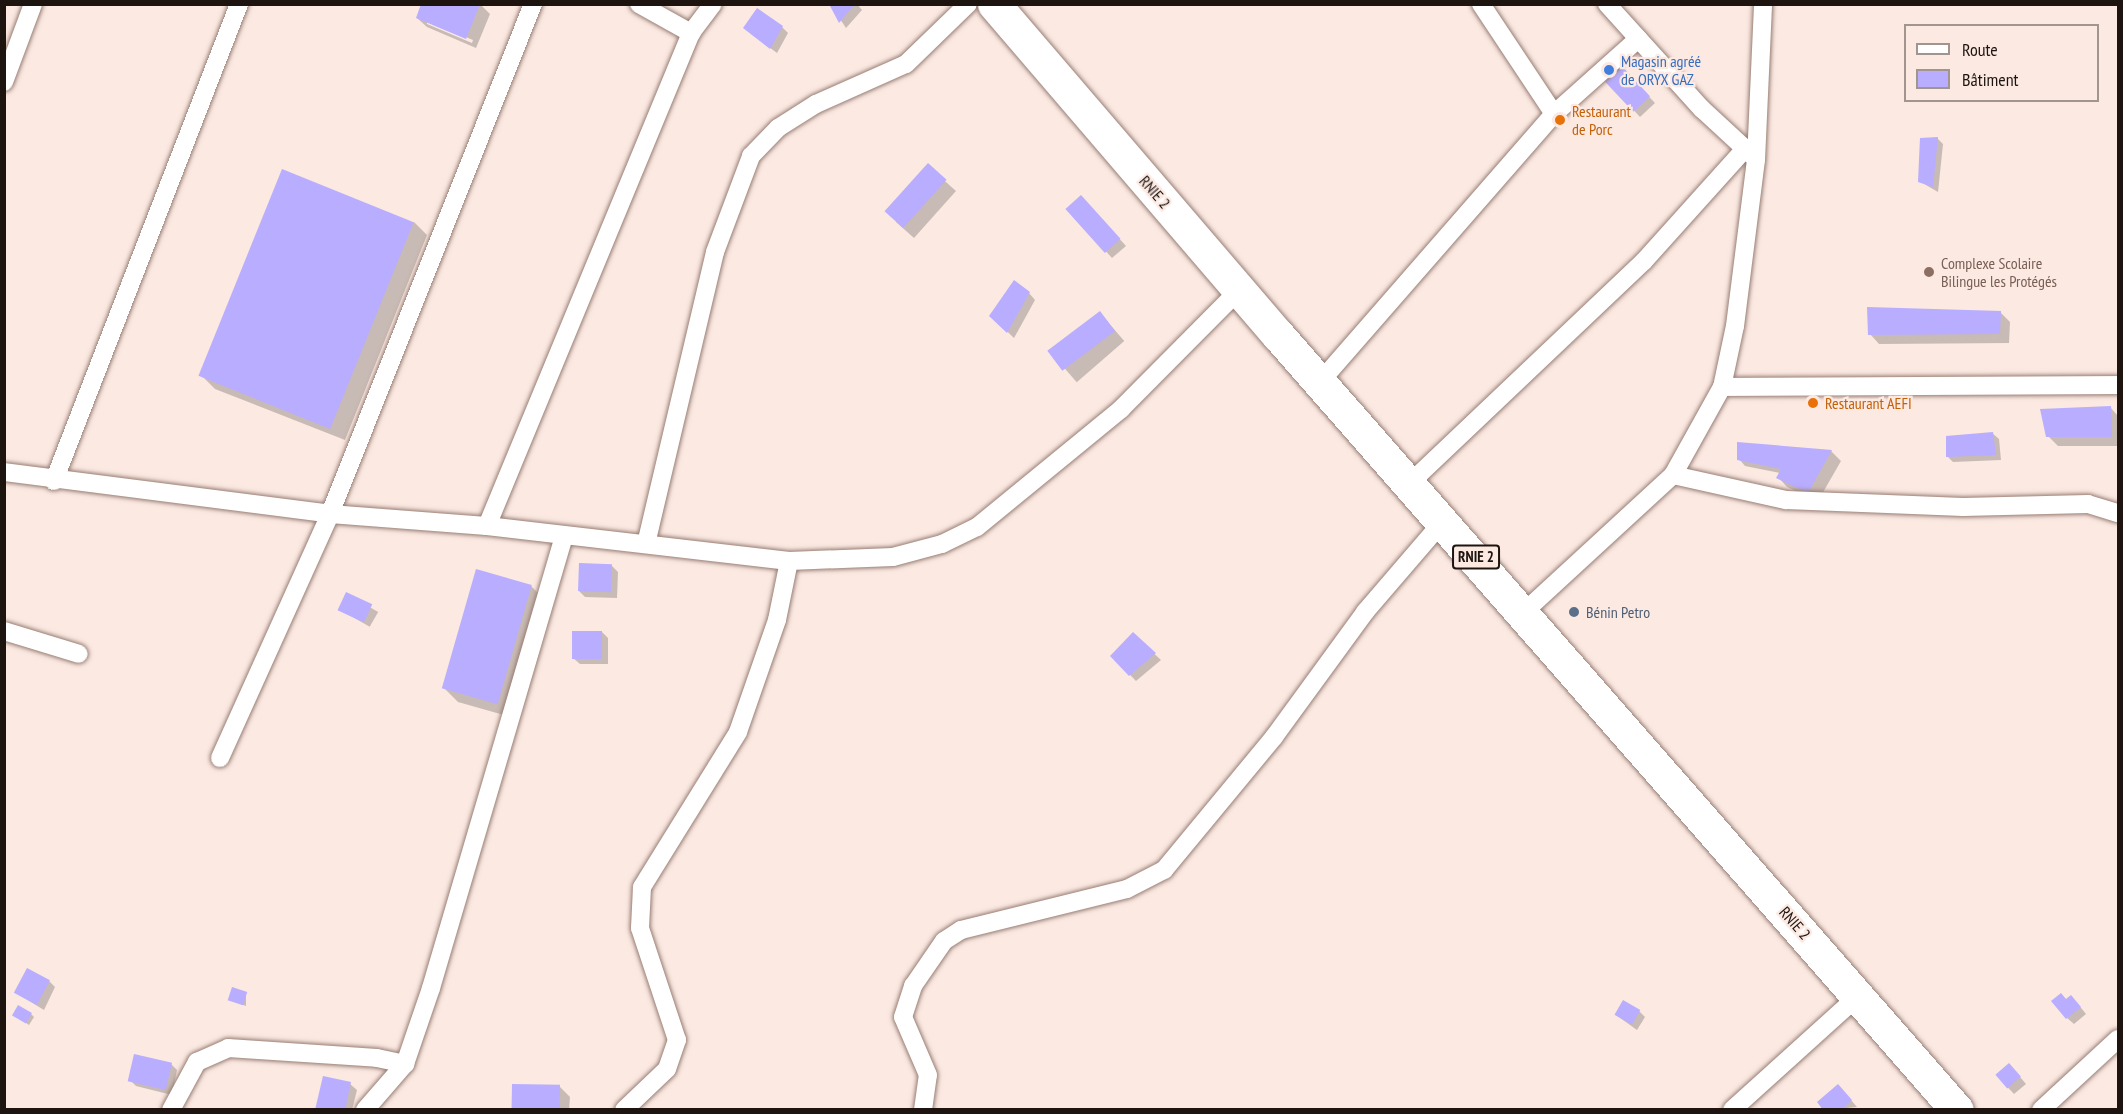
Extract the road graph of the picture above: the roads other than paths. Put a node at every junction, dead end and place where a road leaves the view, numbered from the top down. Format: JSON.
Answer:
{"nodes":[{"id":1,"x":33,"y":4,"type":"edge"},
{"id":2,"x":239,"y":4,"type":"edge"},
{"id":3,"x":533,"y":4,"type":"edge"},
{"id":4,"x":639,"y":4,"type":"edge"},
{"id":5,"x":713,"y":4,"type":"edge"},
{"id":6,"x":968,"y":4,"type":"edge"},
{"id":7,"x":994,"y":4,"type":"edge"},
{"id":8,"x":1481,"y":4,"type":"edge"},
{"id":9,"x":1607,"y":4,"type":"edge"},
{"id":10,"x":1762,"y":4,"type":"edge"},
{"id":11,"x":691,"y":33,"type":"junction"},
{"id":12,"x":1638,"y":39,"type":"junction"},
{"id":13,"x":4,"y":82,"type":"edge"},
{"id":14,"x":1554,"y":114,"type":"junction"},
{"id":15,"x":1750,"y":154,"type":"junction"},
{"id":16,"x":1239,"y":290,"type":"junction"},
{"id":17,"x":1320,"y":382,"type":"junction"},
{"id":18,"x":2118,"y":385,"type":"edge"},
{"id":19,"x":1722,"y":387,"type":"junction"},
{"id":20,"x":4,"y":472,"type":"edge"},
{"id":21,"x":1674,"y":475,"type":"junction"},
{"id":22,"x":54,"y":481,"type":"junction"},
{"id":23,"x":1410,"y":483,"type":"junction"},
{"id":24,"x":2118,"y":513,"type":"edge"},
{"id":25,"x":330,"y":514,"type":"junction"},
{"id":26,"x":1444,"y":520,"type":"junction"},
{"id":27,"x":487,"y":526,"type":"junction"},
{"id":28,"x":564,"y":537,"type":"junction"},
{"id":29,"x":646,"y":544,"type":"junction"},
{"id":30,"x":789,"y":561,"type":"junction"},
{"id":31,"x":1524,"y":612,"type":"junction"},
{"id":32,"x":4,"y":631,"type":"edge"},
{"id":33,"x":79,"y":654,"type":"dead end"},
{"id":34,"x":220,"y":758,"type":"dead end"},
{"id":35,"x":1858,"y":996,"type":"junction"},
{"id":36,"x":2118,"y":1039,"type":"edge"},
{"id":37,"x":405,"y":1064,"type":"junction"},
{"id":38,"x":171,"y":1110,"type":"edge"},
{"id":39,"x":365,"y":1110,"type":"edge"},
{"id":40,"x":624,"y":1110,"type":"edge"},
{"id":41,"x":924,"y":1110,"type":"edge"},
{"id":42,"x":1732,"y":1110,"type":"edge"},
{"id":43,"x":1957,"y":1110,"type":"edge"},
{"id":44,"x":2041,"y":1110,"type":"edge"}],
"edges":[{"from":1,"to":13,"type":"street"},
{"from":2,"to":22,"type":"street"},
{"from":3,"to":25,"type":"street"},
{"from":4,"to":11,"type":"street"},
{"from":5,"to":11,"type":"street"},
{"from":6,"to":29,"type":"street"},
{"from":7,"to":16,"type":"highway","name":"RNIE 2","number":"RNIE 2"},
{"from":8,"to":14,"type":"street"},
{"from":9,"to":12,"type":"street"},
{"from":10,"to":15,"type":"street"},
{"from":11,"to":27,"type":"street"},
{"from":12,"to":14,"type":"street"},
{"from":12,"to":15,"type":"street"},
{"from":14,"to":17,"type":"street"},
{"from":15,"to":19,"type":"street"},
{"from":15,"to":23,"type":"street"},
{"from":16,"to":17,"type":"highway","name":"RNIE 2","number":"RNIE 2"},
{"from":16,"to":30,"type":"street"},
{"from":17,"to":23,"type":"highway","name":"RNIE 2","number":"RNIE 2"},
{"from":18,"to":19,"type":"street"},
{"from":19,"to":21,"type":"street"},
{"from":20,"to":22,"type":"street"},
{"from":21,"to":24,"type":"street"},
{"from":21,"to":31,"type":"street"},
{"from":22,"to":25,"type":"street"},
{"from":23,"to":26,"type":"highway","name":"RNIE 2","number":"RNIE 2"},
{"from":25,"to":27,"type":"street"},
{"from":25,"to":34,"type":"street"},
{"from":26,"to":31,"type":"highway","name":"RNIE 2","number":"RNIE 2"},
{"from":26,"to":41,"type":"street"},
{"from":27,"to":28,"type":"street"},
{"from":28,"to":29,"type":"street"},
{"from":28,"to":37,"type":"street"},
{"from":29,"to":30,"type":"street"},
{"from":30,"to":40,"type":"street"},
{"from":31,"to":35,"type":"highway","name":"RNIE 2","number":"RNIE 2"},
{"from":32,"to":33,"type":"street"},
{"from":35,"to":42,"type":"street"},
{"from":35,"to":43,"type":"highway","name":"RNIE 2","number":"RNIE 2"},
{"from":36,"to":44,"type":"street"},
{"from":37,"to":38,"type":"street"},
{"from":37,"to":39,"type":"street"}]}
